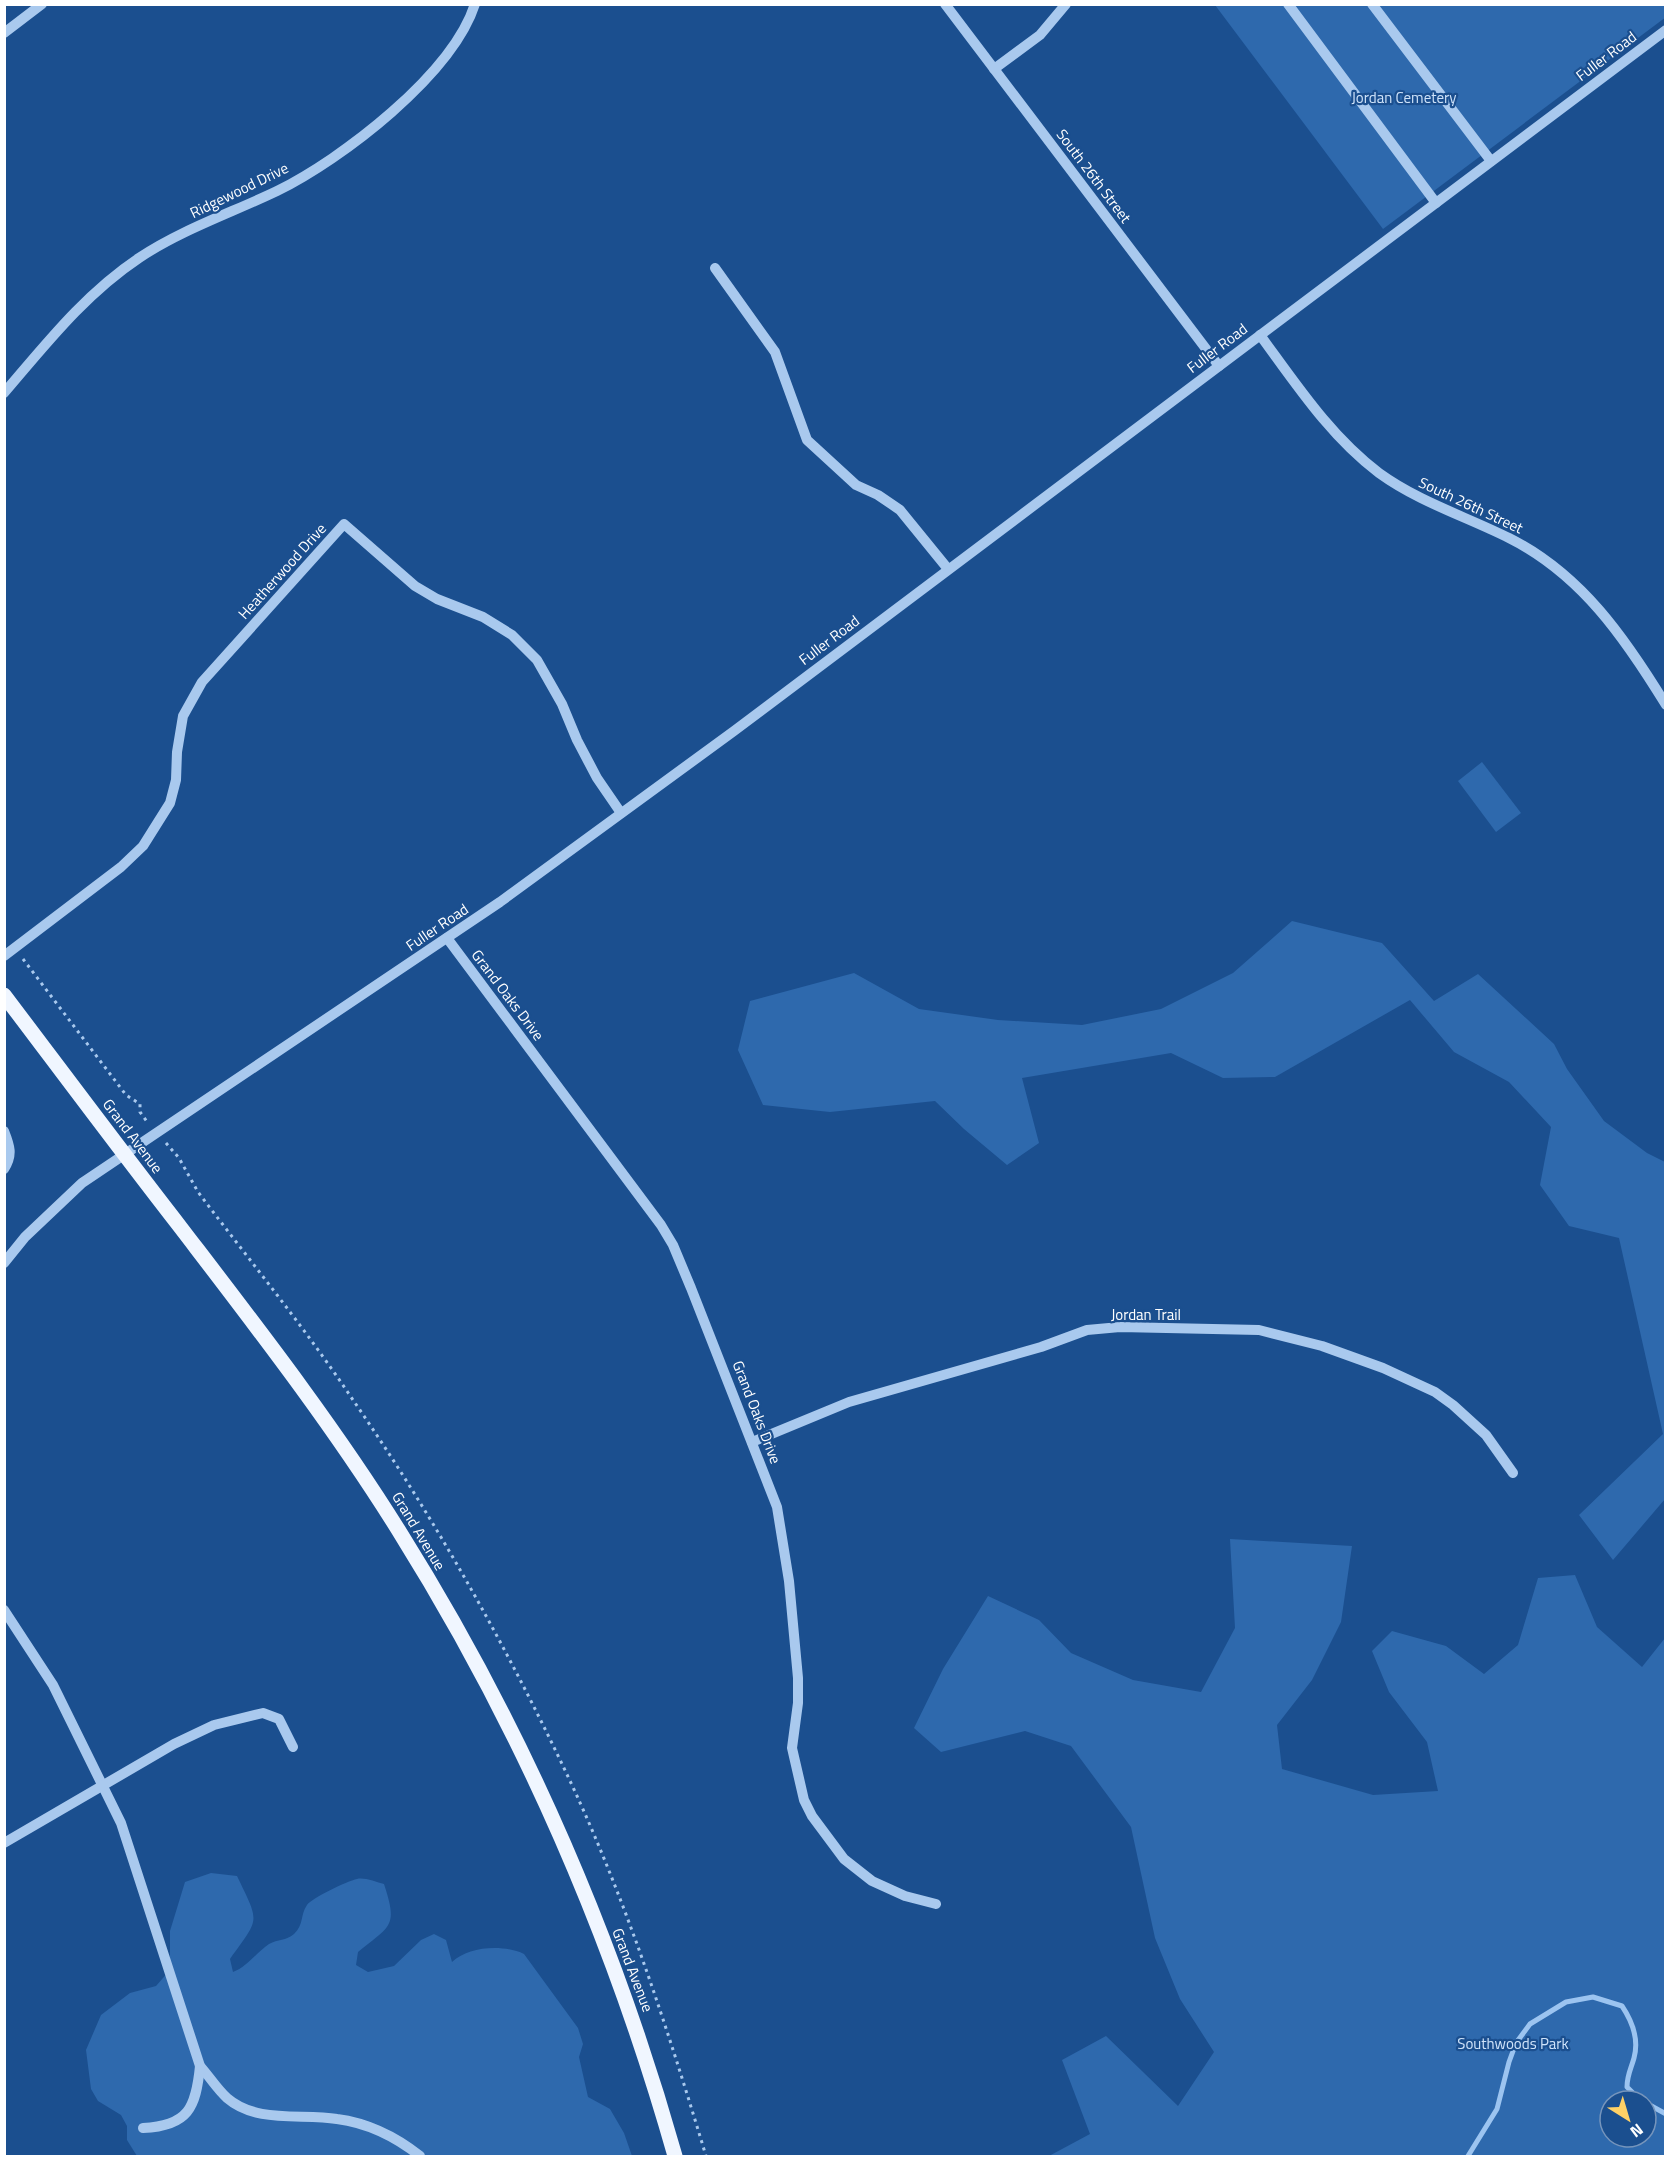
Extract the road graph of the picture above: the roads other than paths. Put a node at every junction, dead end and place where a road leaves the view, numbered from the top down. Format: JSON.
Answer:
{"nodes":[{"id":1,"x":42,"y":4,"type":"edge"},
{"id":2,"x":475,"y":4,"type":"edge"},
{"id":3,"x":945,"y":4,"type":"edge"},
{"id":4,"x":1066,"y":4,"type":"edge"},
{"id":5,"x":1288,"y":4,"type":"edge"},
{"id":6,"x":1372,"y":4,"type":"edge"},
{"id":7,"x":1665,"y":30,"type":"edge"},
{"id":8,"x":4,"y":33,"type":"edge"},
{"id":9,"x":994,"y":69,"type":"junction"},
{"id":10,"x":1491,"y":161,"type":"junction"},
{"id":11,"x":1436,"y":202,"type":"junction"},
{"id":12,"x":715,"y":268,"type":"dead end"},
{"id":13,"x":1260,"y":335,"type":"junction"},
{"id":14,"x":1219,"y":366,"type":"junction"},
{"id":15,"x":4,"y":393,"type":"edge"},
{"id":16,"x":948,"y":569,"type":"junction"},
{"id":17,"x":1665,"y":705,"type":"edge"},
{"id":18,"x":621,"y":813,"type":"junction"},
{"id":19,"x":447,"y":938,"type":"junction"},
{"id":20,"x":4,"y":956,"type":"edge"},
{"id":21,"x":4,"y":995,"type":"edge"},
{"id":22,"x":4,"y":1131,"type":"edge"},
{"id":23,"x":124,"y":1155,"type":"junction"},
{"id":24,"x":4,"y":1170,"type":"edge"},
{"id":25,"x":4,"y":1263,"type":"edge"},
{"id":26,"x":752,"y":1442,"type":"junction"},
{"id":27,"x":1513,"y":1473,"type":"dead end"},
{"id":28,"x":4,"y":1610,"type":"edge"},
{"id":29,"x":293,"y":1747,"type":"dead end"},
{"id":30,"x":103,"y":1787,"type":"junction"},
{"id":31,"x":4,"y":1843,"type":"edge"},
{"id":32,"x":936,"y":1904,"type":"dead end"},
{"id":33,"x":200,"y":2066,"type":"junction"},
{"id":34,"x":143,"y":2128,"type":"dead end"},
{"id":35,"x":420,"y":2157,"type":"edge"},
{"id":36,"x":675,"y":2157,"type":"edge"}],
"edges":[{"from":1,"to":8,"type":"street"},
{"from":2,"to":15,"type":"street","name":"Ridgewood Drive"},
{"from":3,"to":9,"type":"street","name":"South 26th Street"},
{"from":4,"to":9,"type":"street"},
{"from":5,"to":11,"type":"street"},
{"from":6,"to":10,"type":"street"},
{"from":7,"to":10,"type":"street","name":"Fuller Road"},
{"from":9,"to":14,"type":"street","name":"South 26th Street"},
{"from":10,"to":11,"type":"street","name":"Fuller Road"},
{"from":11,"to":13,"type":"street","name":"Fuller Road"},
{"from":12,"to":16,"type":"street"},
{"from":13,"to":14,"type":"street","name":"Fuller Road"},
{"from":13,"to":17,"type":"street","name":"South 26th Street"},
{"from":14,"to":16,"type":"street","name":"Fuller Road"},
{"from":16,"to":18,"type":"street","name":"Fuller Road"},
{"from":18,"to":19,"type":"street","name":"Fuller Road"},
{"from":18,"to":20,"type":"street","name":"Heatherwood Drive"},
{"from":19,"to":23,"type":"street","name":"Fuller Road"},
{"from":19,"to":26,"type":"street","name":"Grand Oaks Drive"},
{"from":21,"to":23,"type":"main road","name":"Grand Avenue"},
{"from":22,"to":24,"type":"street"},
{"from":23,"to":25,"type":"street","name":"Fuller Road"},
{"from":23,"to":36,"type":"main road","name":"Grand Avenue"},
{"from":26,"to":27,"type":"street","name":"Jordan Trail"},
{"from":26,"to":32,"type":"street","name":"Grand Oaks Drive"},
{"from":28,"to":30,"type":"street"},
{"from":29,"to":30,"type":"street"},
{"from":30,"to":31,"type":"street"},
{"from":30,"to":33,"type":"street"},
{"from":33,"to":34,"type":"street"},
{"from":33,"to":35,"type":"street"}]}
